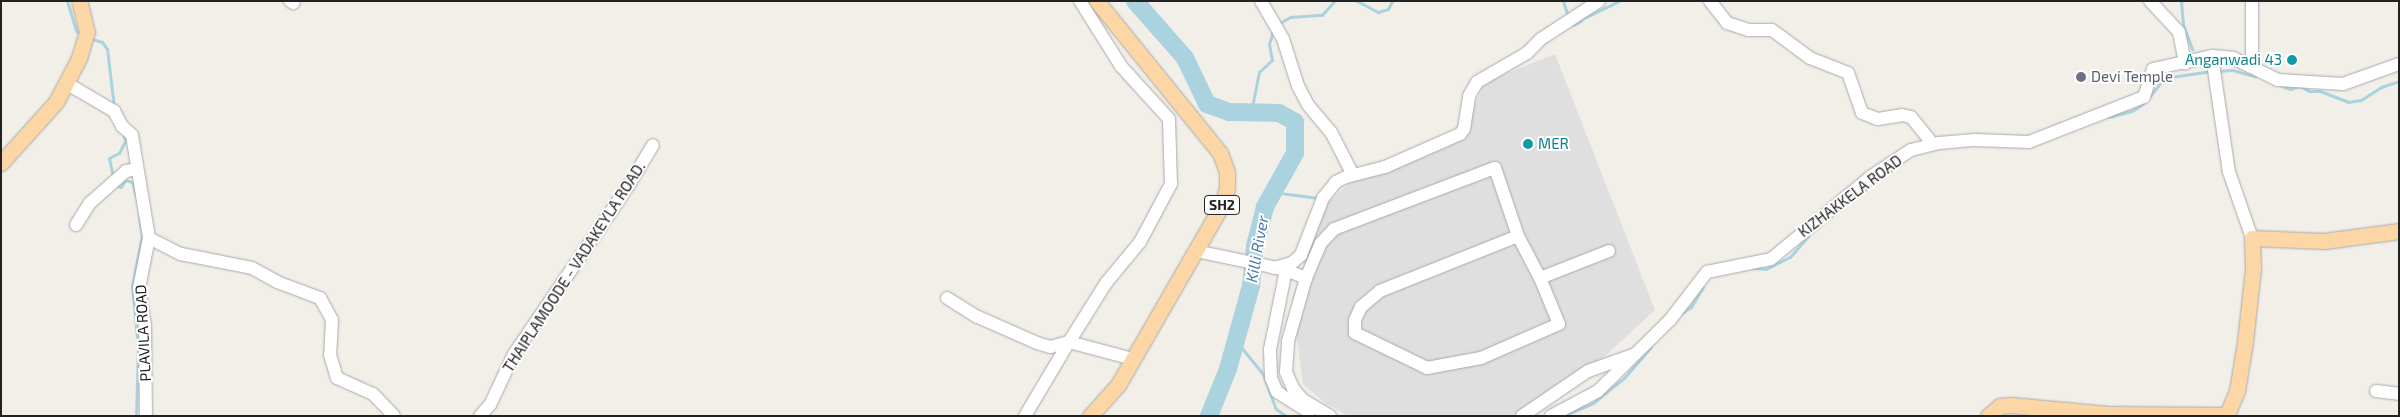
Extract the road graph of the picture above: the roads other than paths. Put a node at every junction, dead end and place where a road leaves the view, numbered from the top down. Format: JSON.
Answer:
{"nodes":[{"id":1,"x":78,"y":1,"type":"edge"},
{"id":2,"x":1080,"y":1,"type":"edge"},
{"id":3,"x":1097,"y":1,"type":"edge"},
{"id":4,"x":1261,"y":1,"type":"edge"},
{"id":5,"x":1598,"y":1,"type":"edge"},
{"id":6,"x":1710,"y":1,"type":"edge"},
{"id":7,"x":2150,"y":1,"type":"edge"},
{"id":8,"x":2252,"y":1,"type":"edge"},
{"id":9,"x":2185,"y":63,"type":"junction"},
{"id":10,"x":2399,"y":64,"type":"edge"},
{"id":11,"x":2214,"y":66,"type":"junction"},
{"id":12,"x":2252,"y":68,"type":"junction"},
{"id":13,"x":66,"y":83,"type":"junction"},
{"id":14,"x":653,"y":144,"type":"dead end"},
{"id":15,"x":1933,"y":144,"type":"junction"},
{"id":16,"x":1,"y":163,"type":"edge"},
{"id":17,"x":137,"y":169,"type":"junction"},
{"id":18,"x":1352,"y":175,"type":"junction"},
{"id":19,"x":76,"y":225,"type":"dead end"},
{"id":20,"x":2399,"y":231,"type":"edge"},
{"id":21,"x":1518,"y":236,"type":"junction"},
{"id":22,"x":2252,"y":238,"type":"junction"},
{"id":23,"x":146,"y":244,"type":"junction"},
{"id":24,"x":1196,"y":251,"type":"junction"},
{"id":25,"x":1609,"y":251,"type":"dead end"},
{"id":26,"x":1275,"y":268,"type":"junction"},
{"id":27,"x":1306,"y":278,"type":"junction"},
{"id":28,"x":1540,"y":278,"type":"junction"},
{"id":29,"x":947,"y":298,"type":"dead end"},
{"id":30,"x":1069,"y":342,"type":"junction"},
{"id":31,"x":1636,"y":354,"type":"junction"},
{"id":32,"x":1134,"y":359,"type":"junction"},
{"id":33,"x":2376,"y":391,"type":"dead end"},
{"id":34,"x":2399,"y":394,"type":"edge"},
{"id":35,"x":2157,"y":415,"type":"edge"},
{"id":36,"x":146,"y":416,"type":"edge"},
{"id":37,"x":394,"y":416,"type":"edge"},
{"id":38,"x":480,"y":416,"type":"edge"},
{"id":39,"x":1025,"y":416,"type":"edge"},
{"id":40,"x":1090,"y":416,"type":"edge"},
{"id":41,"x":1315,"y":416,"type":"edge"},
{"id":42,"x":1330,"y":416,"type":"edge"},
{"id":43,"x":1522,"y":416,"type":"edge"},
{"id":44,"x":1551,"y":416,"type":"edge"},
{"id":45,"x":1988,"y":416,"type":"edge"}],
"edges":[{"from":1,"to":13,"type":"main road"},
{"from":2,"to":30,"type":"street"},
{"from":3,"to":24,"type":"main road","number":"SH2"},
{"from":4,"to":18,"type":"street"},
{"from":5,"to":18,"type":"street"},
{"from":6,"to":15,"type":"street"},
{"from":7,"to":9,"type":"street"},
{"from":8,"to":12,"type":"street"},
{"from":9,"to":11,"type":"street","name":"KIZHAKKELA ROAD"},
{"from":9,"to":15,"type":"street","name":"KIZHAKKELA ROAD"},
{"from":10,"to":12,"type":"street","name":"KIZHAKKELA ROAD"},
{"from":11,"to":12,"type":"street","name":"KIZHAKKELA ROAD"},
{"from":11,"to":22,"type":"street"},
{"from":13,"to":16,"type":"main road"},
{"from":13,"to":17,"type":"street","name":"PLAVILA ROAD"},
{"from":14,"to":38,"type":"street","name":"THAIPLAMOODE - VADAKEYLA ROAD."},
{"from":15,"to":31,"type":"street","name":"KIZHAKKELA ROAD"},
{"from":17,"to":19,"type":"street"},
{"from":17,"to":23,"type":"street","name":"PLAVILA ROAD"},
{"from":18,"to":26,"type":"street"},
{"from":20,"to":22,"type":"main road"},
{"from":21,"to":27,"type":"street"},
{"from":21,"to":28,"type":"street"},
{"from":21,"to":28,"type":"street"},
{"from":22,"to":35,"type":"main road"},
{"from":23,"to":36,"type":"street","name":"PLAVILA ROAD"},
{"from":23,"to":37,"type":"street"},
{"from":24,"to":26,"type":"street"},
{"from":24,"to":32,"type":"main road","number":"SH2"},
{"from":25,"to":28,"type":"street"},
{"from":26,"to":27,"type":"street"},
{"from":26,"to":41,"type":"street"},
{"from":27,"to":42,"type":"street"},
{"from":29,"to":30,"type":"street"},
{"from":30,"to":32,"type":"street"},
{"from":30,"to":39,"type":"street"},
{"from":31,"to":43,"type":"street","name":"KIZHAKKELA ROAD"},
{"from":31,"to":44,"type":"street","name":"KIZHAKKELA ROAD"},
{"from":32,"to":40,"type":"main road","number":"SH2"},
{"from":33,"to":34,"type":"street"},
{"from":35,"to":45,"type":"main road"}]}
